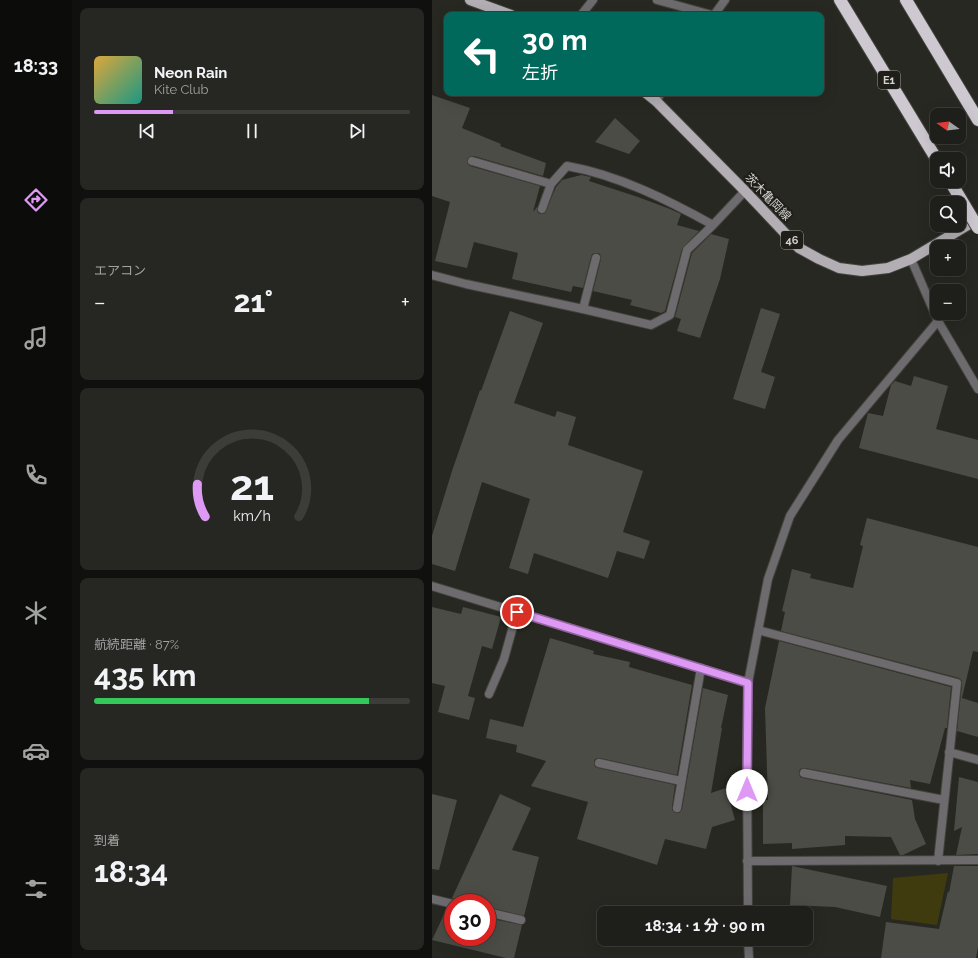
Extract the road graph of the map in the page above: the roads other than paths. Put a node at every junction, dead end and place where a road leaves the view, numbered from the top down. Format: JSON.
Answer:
{"nodes":[{"id":1,"x":470,"y":0,"type":"edge"},
{"id":2,"x":593,"y":0,"type":"edge"},
{"id":3,"x":657,"y":0,"type":"edge"},
{"id":4,"x":726,"y":0,"type":"edge"},
{"id":5,"x":840,"y":0,"type":"edge"},
{"id":6,"x":906,"y":0,"type":"edge"},
{"id":7,"x":503,"y":12,"type":"edge"},
{"id":8,"x":583,"y":12,"type":"edge"},
{"id":9,"x":702,"y":12,"type":"edge"},
{"id":10,"x":716,"y":12,"type":"edge"},
{"id":11,"x":659,"y":97,"type":"edge"},
{"id":12,"x":978,"y":120,"type":"edge"},
{"id":13,"x":932,"y":152,"type":"edge"},
{"id":14,"x":472,"y":161,"type":"dead end"},
{"id":15,"x":551,"y":184,"type":"junction"},
{"id":16,"x":954,"y":188,"type":"edge"},
{"id":17,"x":745,"y":191,"type":"junction"},
{"id":18,"x":542,"y":208,"type":"dead end"},
{"id":19,"x":978,"y":219,"type":"edge"},
{"id":20,"x":713,"y":225,"type":"junction"},
{"id":21,"x":978,"y":228,"type":"edge"},
{"id":22,"x":596,"y":258,"type":"dead end"},
{"id":23,"x":911,"y":259,"type":"junction"},
{"id":24,"x":432,"y":275,"type":"edge"},
{"id":25,"x":930,"y":302,"type":"edge"},
{"id":26,"x":583,"y":308,"type":"junction"},
{"id":27,"x":938,"y":320,"type":"joint"},
{"id":28,"x":978,"y":389,"type":"edge"},
{"id":29,"x":432,"y":586,"type":"edge"},
{"id":30,"x":517,"y":612,"type":"junction"},
{"id":31,"x":758,"y":630,"type":"junction"},
{"id":32,"x":701,"y":668,"type":"junction"},
{"id":33,"x":748,"y":683,"type":"junction"},
{"id":34,"x":489,"y":694,"type":"dead end"},
{"id":35,"x":949,"y":752,"type":"junction"},
{"id":36,"x":978,"y":760,"type":"edge"},
{"id":37,"x":599,"y":763,"type":"dead end"},
{"id":38,"x":804,"y":773,"type":"dead end"},
{"id":39,"x":681,"y":781,"type":"junction"},
{"id":40,"x":944,"y":800,"type":"junction"},
{"id":41,"x":677,"y":808,"type":"dead end"},
{"id":42,"x":978,"y":860,"type":"edge"},
{"id":43,"x":747,"y":861,"type":"junction"},
{"id":44,"x":938,"y":861,"type":"junction"},
{"id":45,"x":432,"y":899,"type":"edge"},
{"id":46,"x":444,"y":902,"type":"edge"},
{"id":47,"x":748,"y":906,"type":"edge"},
{"id":48,"x":496,"y":914,"type":"edge"},
{"id":49,"x":521,"y":920,"type":"dead end"},
{"id":50,"x":748,"y":946,"type":"edge"},
{"id":51,"x":749,"y":958,"type":"edge"}],
"edges":[{"from":1,"to":7,"type":"main road"},
{"from":2,"to":8,"type":"street"},
{"from":3,"to":9,"type":"street"},
{"from":4,"to":10,"type":"street"},
{"from":5,"to":13,"type":"highway","number":"E1"},
{"from":6,"to":12,"type":"highway"},
{"from":11,"to":17,"type":"main road","name":"茨木亀岡線","number":"46"},
{"from":14,"to":15,"type":"street"},
{"from":15,"to":18,"type":"street"},
{"from":15,"to":20,"type":"street"},
{"from":16,"to":21,"type":"highway","bridge":true},
{"from":17,"to":20,"type":"street"},
{"from":17,"to":23,"type":"main road","name":"茨木亀岡線","number":"46"},
{"from":19,"to":23,"type":"main road","name":"茨木亀岡線","number":"46"},
{"from":20,"to":26,"type":"street"},
{"from":22,"to":26,"type":"street"},
{"from":23,"to":25,"type":"street"},
{"from":24,"to":26,"type":"street"},
{"from":27,"to":28,"type":"street"},
{"from":27,"to":31,"type":"street"},
{"from":29,"to":30,"type":"street"},
{"from":30,"to":32,"type":"street"},
{"from":30,"to":34,"type":"street"},
{"from":31,"to":33,"type":"street"},
{"from":31,"to":35,"type":"street"},
{"from":32,"to":33,"type":"street"},
{"from":32,"to":39,"type":"street"},
{"from":33,"to":43,"type":"street"},
{"from":35,"to":36,"type":"street"},
{"from":35,"to":40,"type":"street"},
{"from":37,"to":39,"type":"street"},
{"from":38,"to":40,"type":"street"},
{"from":39,"to":41,"type":"street"},
{"from":40,"to":44,"type":"street"},
{"from":42,"to":44,"type":"street"},
{"from":43,"to":44,"type":"street"},
{"from":43,"to":47,"type":"street"},
{"from":45,"to":46,"type":"street"},
{"from":48,"to":49,"type":"street"},
{"from":50,"to":51,"type":"street"}]}
